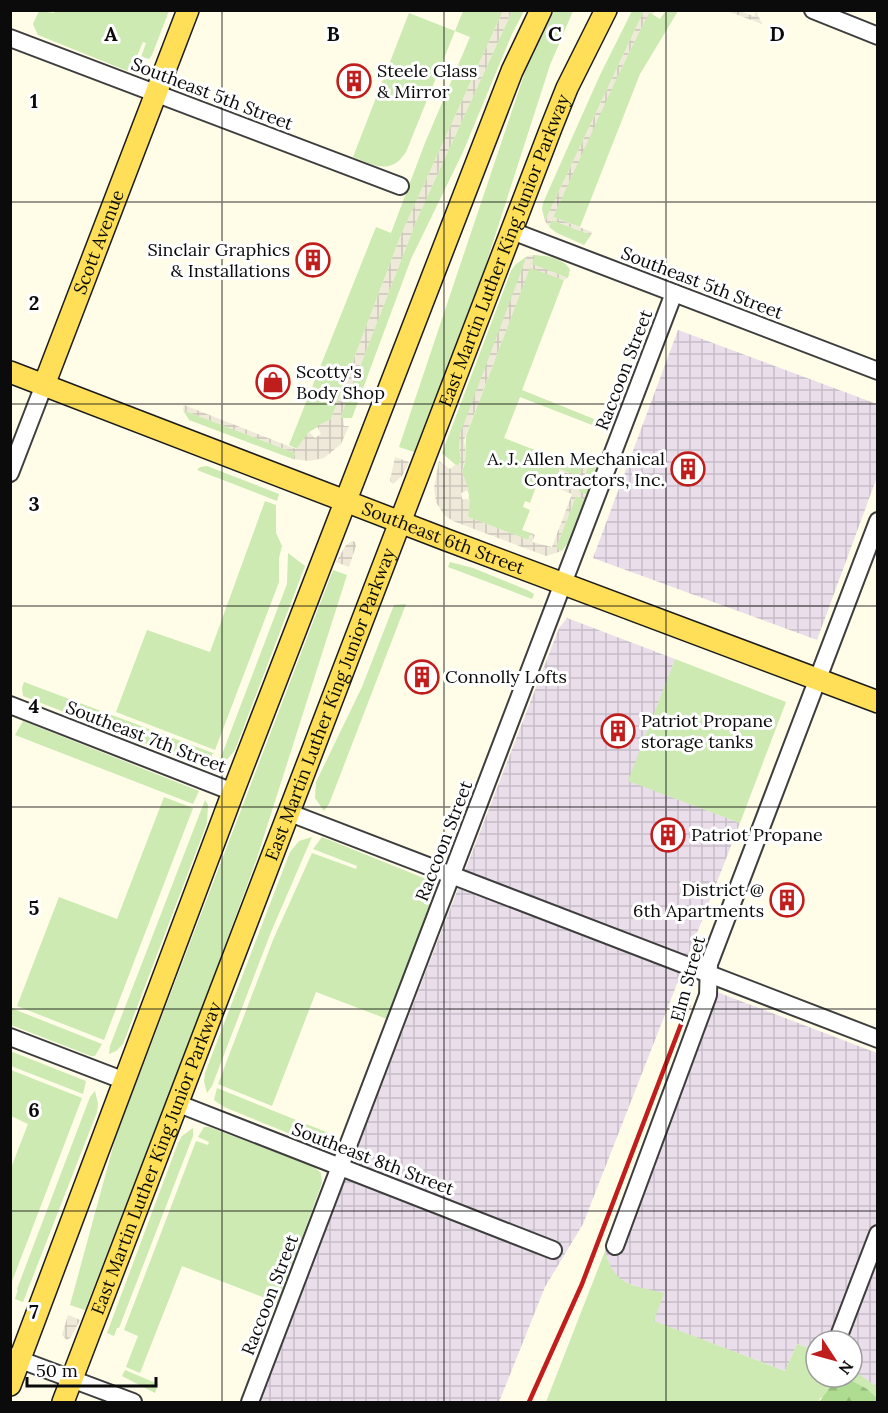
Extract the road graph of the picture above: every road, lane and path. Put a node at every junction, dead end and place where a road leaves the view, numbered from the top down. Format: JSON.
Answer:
{"nodes":[{"id":1,"x":188,"y":10,"type":"edge"},
{"id":2,"x":541,"y":10,"type":"edge"},
{"id":3,"x":606,"y":10,"type":"edge"},
{"id":4,"x":813,"y":10,"type":"edge"},
{"id":5,"x":878,"y":36,"type":"edge"},
{"id":6,"x":10,"y":38,"type":"edge"},
{"id":7,"x":157,"y":94,"type":"junction"},
{"id":8,"x":400,"y":186,"type":"dead end"},
{"id":9,"x":512,"y":231,"type":"junction"},
{"id":10,"x":674,"y":293,"type":"junction"},
{"id":11,"x":878,"y":371,"type":"edge"},
{"id":12,"x":10,"y":372,"type":"edge"},
{"id":13,"x":44,"y":385,"type":"junction"},
{"id":14,"x":10,"y":473,"type":"edge"},
{"id":15,"x":346,"y":501,"type":"junction"},
{"id":16,"x":400,"y":521,"type":"junction"},
{"id":17,"x":878,"y":521,"type":"edge"},
{"id":18,"x":563,"y":584,"type":"junction"},
{"id":19,"x":817,"y":680,"type":"junction"},
{"id":20,"x":878,"y":702,"type":"edge"},
{"id":21,"x":10,"y":705,"type":"edge"},
{"id":22,"x":233,"y":792,"type":"junction"},
{"id":23,"x":290,"y":813,"type":"junction"},
{"id":24,"x":452,"y":875,"type":"junction"},
{"id":25,"x":709,"y":975,"type":"junction"},
{"id":26,"x":10,"y":1037,"type":"edge"},
{"id":27,"x":878,"y":1039,"type":"edge"},
{"id":28,"x":125,"y":1081,"type":"junction"},
{"id":29,"x":178,"y":1104,"type":"junction"},
{"id":30,"x":340,"y":1167,"type":"junction"},
{"id":31,"x":878,"y":1234,"type":"edge"},
{"id":32,"x":615,"y":1246,"type":"dead end"},
{"id":33,"x":553,"y":1250,"type":"dead end"},
{"id":34,"x":842,"y":1329,"type":"edge"},
{"id":35,"x":16,"y":1358,"type":"edge"},
{"id":36,"x":72,"y":1379,"type":"junction"},
{"id":37,"x":10,"y":1385,"type":"edge"},
{"id":38,"x":63,"y":1402,"type":"edge"},
{"id":39,"x":134,"y":1402,"type":"edge"},
{"id":40,"x":250,"y":1402,"type":"edge"}],
"edges":[{"from":1,"to":7,"type":"main road","name":"Scott Avenue"},
{"from":2,"to":15,"type":"main road"},
{"from":3,"to":9,"type":"main road","name":"East Martin Luther King Junior Parkway"},
{"from":4,"to":5,"type":"street"},
{"from":6,"to":7,"type":"street","name":"Southeast 5th Street"},
{"from":7,"to":8,"type":"street","name":"Southeast 5th Street"},
{"from":7,"to":13,"type":"main road","name":"Scott Avenue"},
{"from":9,"to":10,"type":"street","name":"Southeast 5th Street"},
{"from":9,"to":16,"type":"main road","name":"East Martin Luther King Junior Parkway"},
{"from":10,"to":11,"type":"street","name":"Southeast 5th Street"},
{"from":10,"to":18,"type":"street","name":"Raccoon Street"},
{"from":12,"to":13,"type":"main road","name":"Southeast 6th Street"},
{"from":13,"to":14,"type":"street","name":"Scott Avenue"},
{"from":13,"to":15,"type":"main road","name":"Southeast 6th Street"},
{"from":15,"to":16,"type":"main road","name":"Southeast 6th Street"},
{"from":15,"to":22,"type":"main road"},
{"from":16,"to":18,"type":"main road","name":"Southeast 6th Street"},
{"from":16,"to":23,"type":"main road","name":"East Martin Luther King Junior Parkway"},
{"from":17,"to":19,"type":"street","name":"Elm Street"},
{"from":18,"to":19,"type":"main road","name":"Southeast 6th Street"},
{"from":18,"to":24,"type":"street","name":"Raccoon Street"},
{"from":19,"to":20,"type":"main road","name":"Southeast 6th Street"},
{"from":19,"to":25,"type":"street","name":"Elm Street"},
{"from":21,"to":22,"type":"street","name":"Southeast 7th Street"},
{"from":22,"to":28,"type":"main road"},
{"from":23,"to":24,"type":"street"},
{"from":23,"to":29,"type":"main road","name":"East Martin Luther King Junior Parkway"},
{"from":24,"to":25,"type":"street"},
{"from":24,"to":30,"type":"street","name":"Raccoon Street"},
{"from":25,"to":27,"type":"street"},
{"from":25,"to":32,"type":"street","name":"Elm Street"},
{"from":26,"to":28,"type":"street"},
{"from":28,"to":35,"type":"main road"},
{"from":29,"to":30,"type":"street","name":"Southeast 8th Street"},
{"from":29,"to":36,"type":"main road","name":"East Martin Luther King Junior Parkway"},
{"from":30,"to":33,"type":"street","name":"Southeast 8th Street"},
{"from":30,"to":40,"type":"street","name":"Raccoon Street"},
{"from":31,"to":34,"type":"street"},
{"from":35,"to":36,"type":"street"},
{"from":35,"to":37,"type":"main road"},
{"from":36,"to":38,"type":"main road","name":"East Martin Luther King Junior Parkway"},
{"from":36,"to":39,"type":"street"}]}
